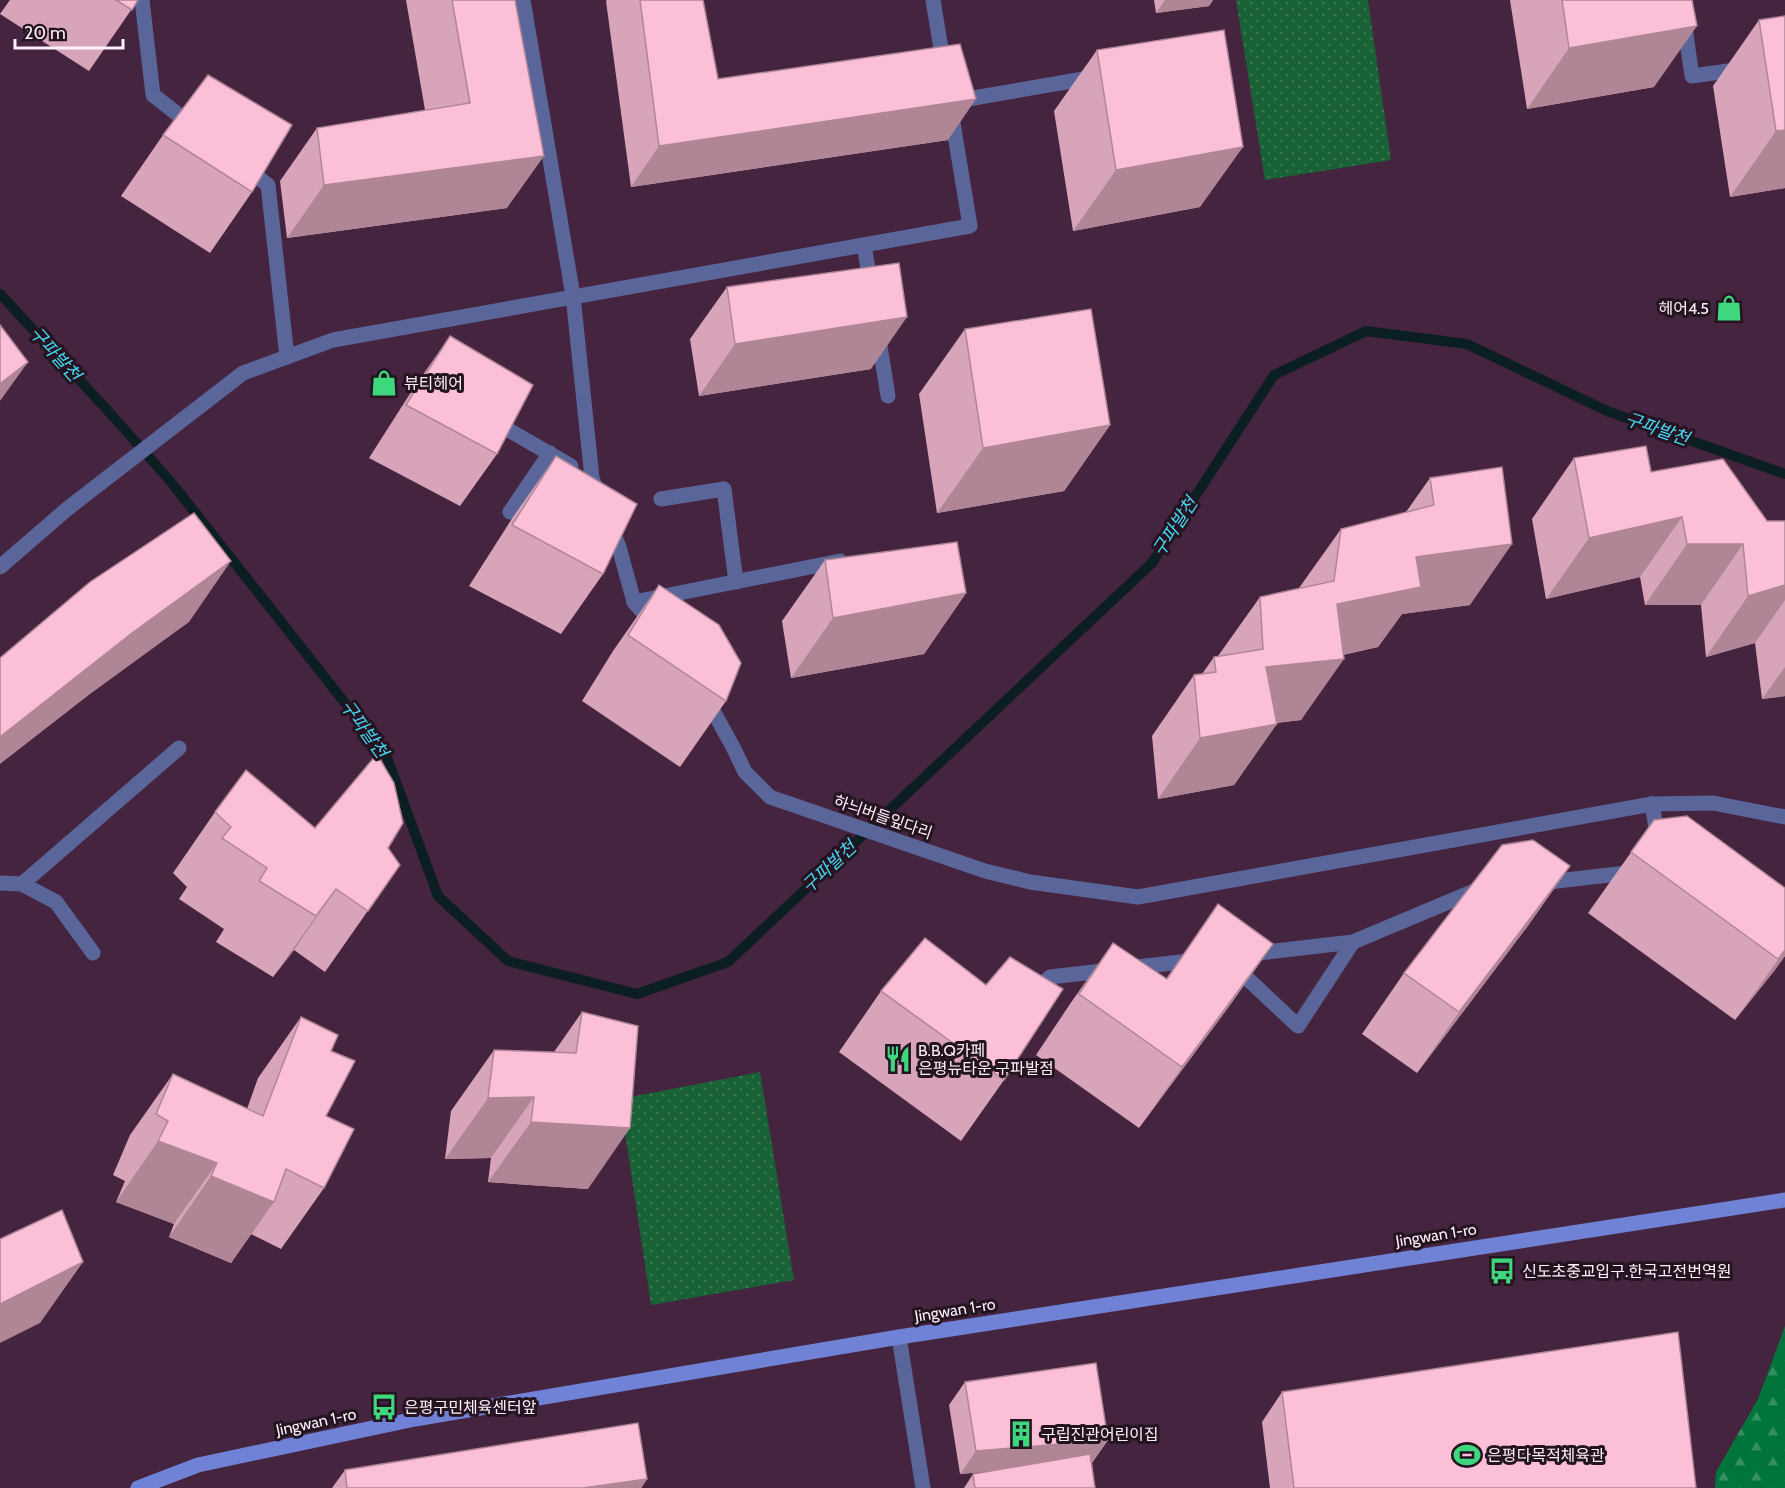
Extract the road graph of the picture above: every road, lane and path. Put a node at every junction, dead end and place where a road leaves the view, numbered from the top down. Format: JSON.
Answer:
{"nodes":[{"id":1,"x":142,"y":0,"type":"edge"},
{"id":2,"x":523,"y":0,"type":"edge"},
{"id":3,"x":933,"y":0,"type":"edge"},
{"id":4,"x":1681,"y":0,"type":"edge"},
{"id":5,"x":1785,"y":63,"type":"edge"},
{"id":6,"x":1105,"y":75,"type":"edge"},
{"id":7,"x":948,"y":91,"type":"junction"},
{"id":8,"x":206,"y":136,"type":"edge"},
{"id":9,"x":233,"y":157,"type":"edge"},
{"id":10,"x":864,"y":245,"type":"junction"},
{"id":11,"x":573,"y":296,"type":"junction"},
{"id":12,"x":287,"y":357,"type":"junction"},
{"id":13,"x":888,"y":396,"type":"dead end"},
{"id":14,"x":481,"y":414,"type":"edge"},
{"id":15,"x":550,"y":453,"type":"junction"},
{"id":16,"x":592,"y":478,"type":"junction"},
{"id":17,"x":661,"y":499,"type":"dead end"},
{"id":18,"x":510,"y":512,"type":"dead end"},
{"id":19,"x":844,"y":560,"type":"edge"},
{"id":20,"x":0,"y":567,"type":"edge"},
{"id":21,"x":736,"y":582,"type":"junction"},
{"id":22,"x":634,"y":602,"type":"junction"},
{"id":23,"x":664,"y":637,"type":"edge"},
{"id":24,"x":699,"y":684,"type":"edge"},
{"id":25,"x":179,"y":748,"type":"dead end"},
{"id":26,"x":1652,"y":804,"type":"junction"},
{"id":27,"x":1785,"y":817,"type":"edge"},
{"id":28,"x":1661,"y":860,"type":"edge"},
{"id":29,"x":1646,"y":871,"type":"edge"},
{"id":30,"x":0,"y":883,"type":"edge"},
{"id":31,"x":22,"y":884,"type":"junction"},
{"id":32,"x":1531,"y":884,"type":"edge"},
{"id":33,"x":1495,"y":889,"type":"edge"},
{"id":34,"x":1353,"y":942,"type":"junction"},
{"id":35,"x":93,"y":953,"type":"dead end"},
{"id":36,"x":1213,"y":958,"type":"edge"},
{"id":37,"x":1026,"y":1001,"type":"edge"},
{"id":38,"x":1785,"y":1200,"type":"edge"},
{"id":39,"x":899,"y":1337,"type":"junction"},
{"id":40,"x":138,"y":1488,"type":"edge"},
{"id":41,"x":923,"y":1488,"type":"edge"}],
"edges":[{"from":1,"to":8,"type":"street"},
{"from":2,"to":11,"type":"street"},
{"from":3,"to":7,"type":"street"},
{"from":4,"to":5,"type":"street"},
{"from":6,"to":7,"type":"street"},
{"from":7,"to":10,"type":"street"},
{"from":9,"to":12,"type":"street"},
{"from":10,"to":11,"type":"street"},
{"from":10,"to":13,"type":"street"},
{"from":11,"to":12,"type":"street"},
{"from":11,"to":16,"type":"street"},
{"from":12,"to":20,"type":"street"},
{"from":14,"to":15,"type":"street"},
{"from":15,"to":16,"type":"street"},
{"from":15,"to":18,"type":"street"},
{"from":16,"to":22,"type":"street"},
{"from":17,"to":21,"type":"street"},
{"from":19,"to":21,"type":"street"},
{"from":21,"to":22,"type":"street"},
{"from":22,"to":23,"type":"street"},
{"from":24,"to":26,"type":"street","name":"하늬버들잎다리"},
{"from":25,"to":31,"type":"street"},
{"from":26,"to":27,"type":"street","name":"하늬버들잎다리"},
{"from":26,"to":28,"type":"street"},
{"from":29,"to":32,"type":"street"},
{"from":30,"to":31,"type":"street"},
{"from":31,"to":35,"type":"street"},
{"from":33,"to":34,"type":"street"},
{"from":34,"to":34,"type":"street"},
{"from":36,"to":37,"type":"street"},
{"from":38,"to":39,"type":"main road","name":"Jingwan 1-ro"},
{"from":39,"to":40,"type":"main road","name":"Jingwan 1-ro"},
{"from":39,"to":41,"type":"street"}]}
